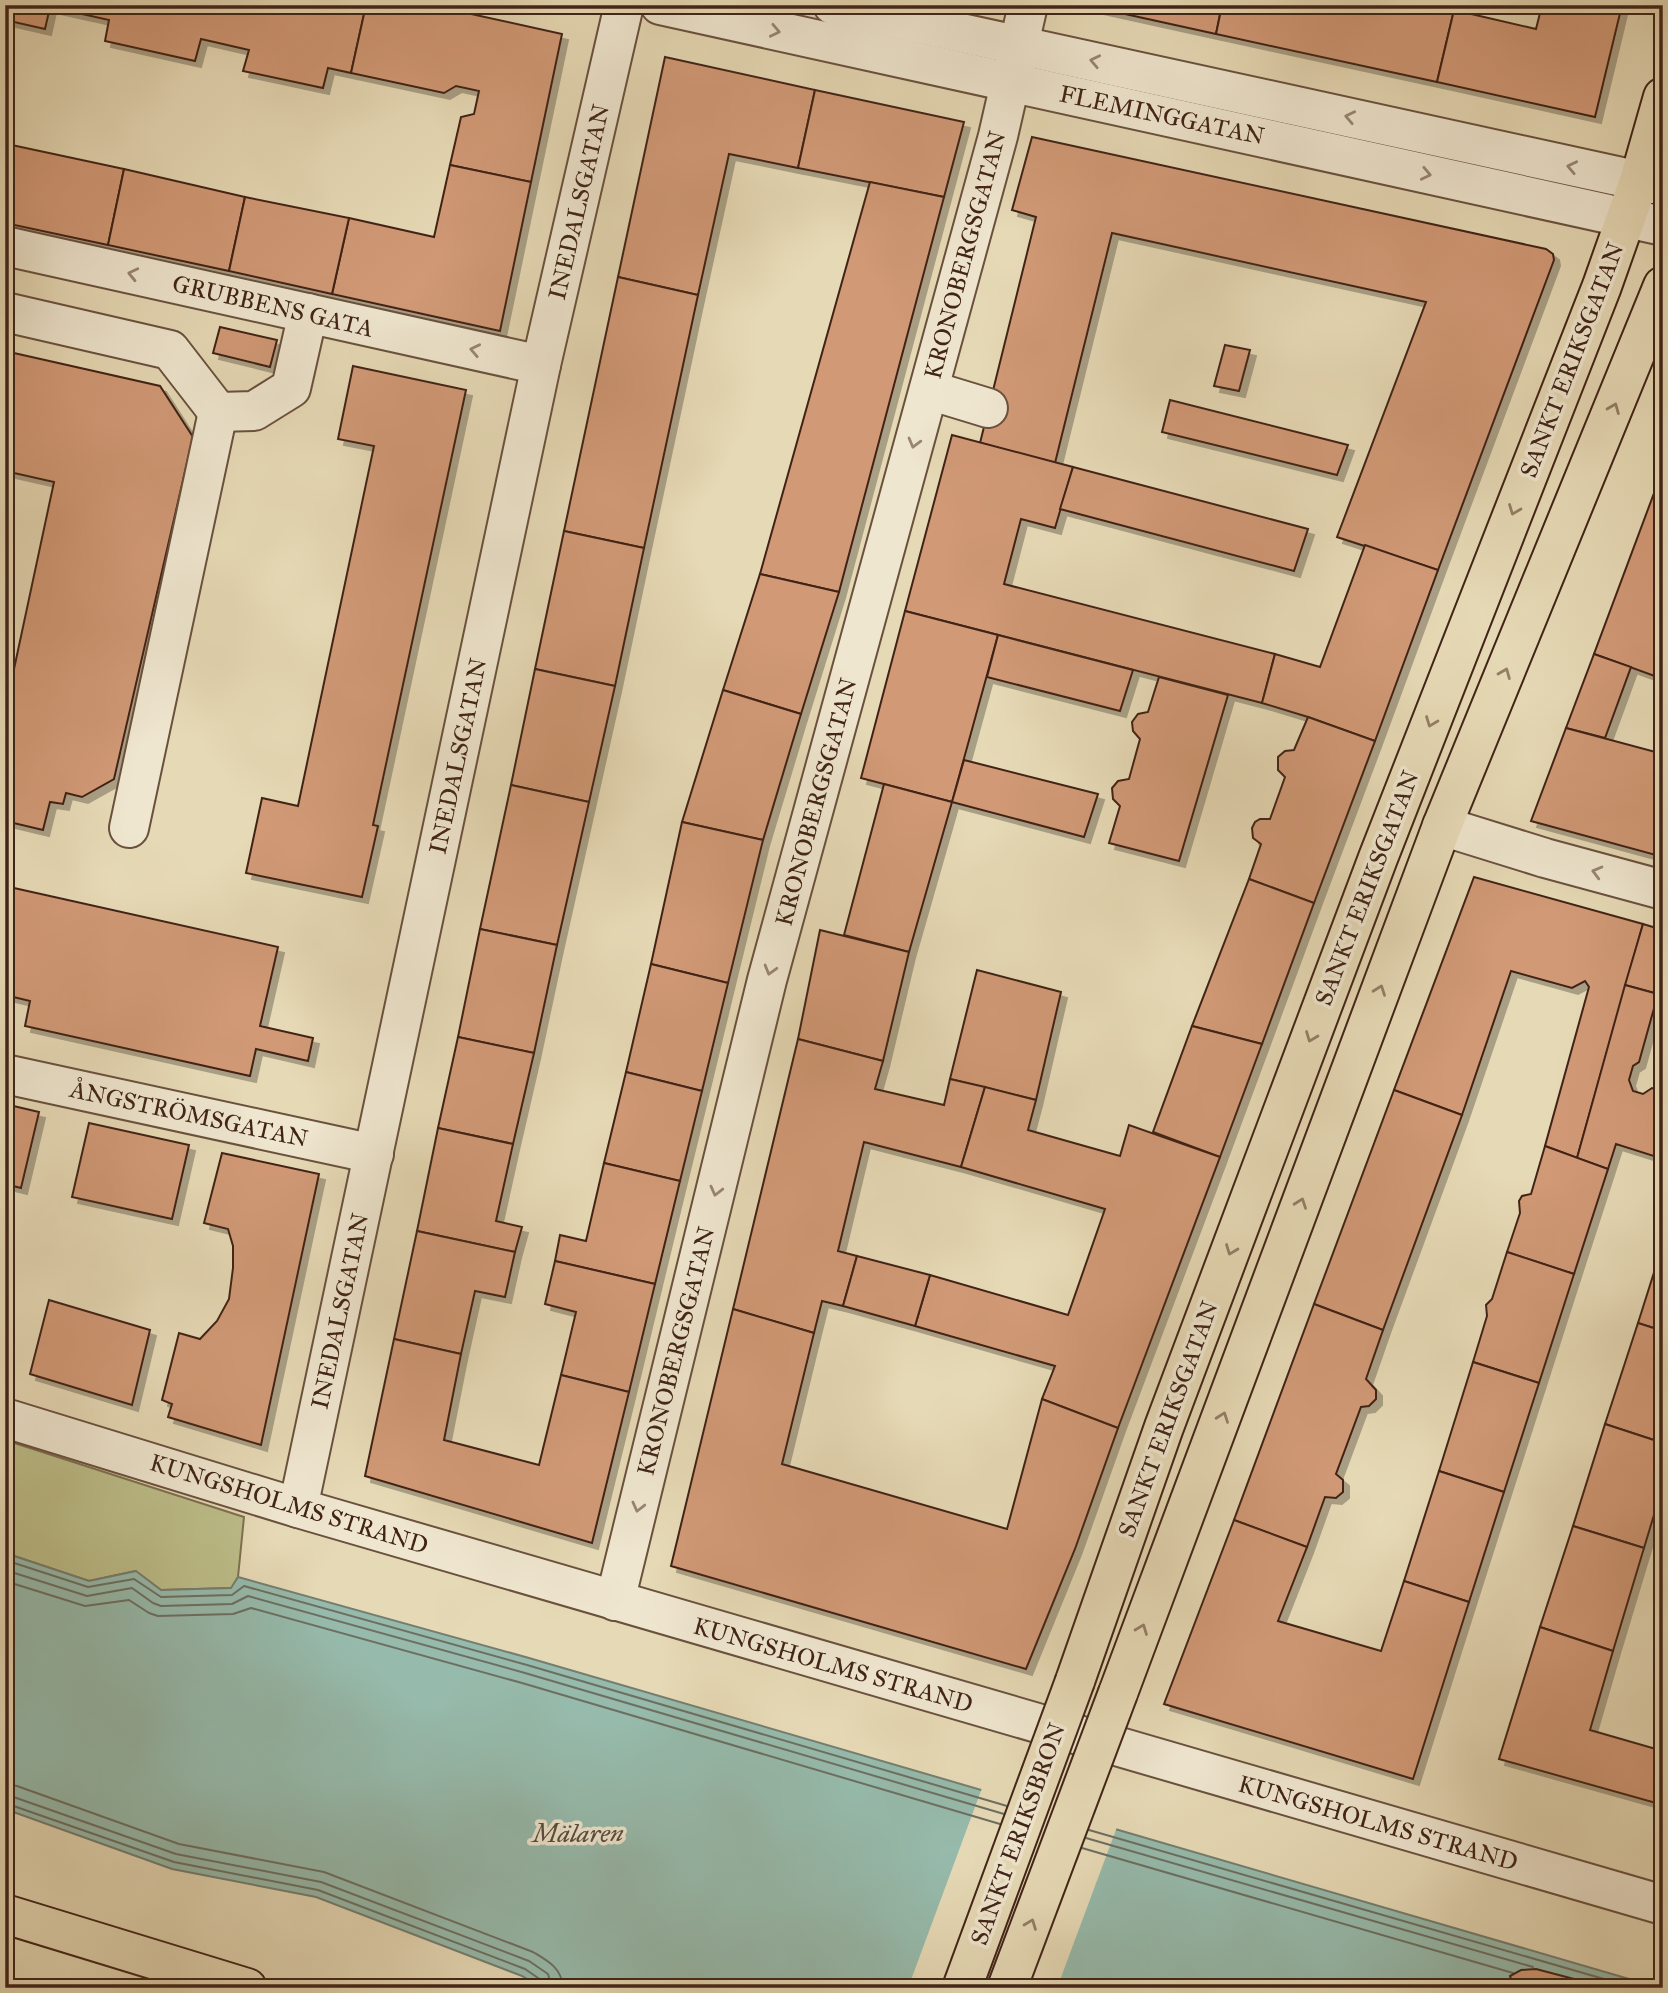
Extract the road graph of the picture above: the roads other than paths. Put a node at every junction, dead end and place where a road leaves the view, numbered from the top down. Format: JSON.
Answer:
{"nodes":[{"id":1,"x":624,"y":5,"type":"edge"},
{"id":2,"x":660,"y":5,"type":"edge"},
{"id":3,"x":833,"y":5,"type":"edge"},
{"id":4,"x":1028,"y":5,"type":"edge"},
{"id":5,"x":1019,"y":46,"type":"junction"},
{"id":6,"x":1011,"y":83,"type":"junction"},
{"id":7,"x":1663,"y":97,"type":"edge"},
{"id":8,"x":1651,"y":184,"type":"edge"},
{"id":9,"x":1645,"y":222,"type":"edge"},
{"id":10,"x":5,"y":246,"type":"edge"},
{"id":11,"x":1663,"y":286,"type":"edge"},
{"id":12,"x":5,"y":312,"type":"edge"},
{"id":13,"x":308,"y":313,"type":"junction"},
{"id":14,"x":541,"y":365,"type":"junction"},
{"id":15,"x":929,"y":390,"type":"junction"},
{"id":16,"x":988,"y":408,"type":"dead end"},
{"id":17,"x":218,"y":412,"type":"junction"},
{"id":18,"x":1442,"y":826,"type":"junction"},
{"id":19,"x":129,"y":828,"type":"dead end"},
{"id":20,"x":1663,"y":890,"type":"edge"},
{"id":21,"x":5,"y":1074,"type":"edge"},
{"id":22,"x":374,"y":1154,"type":"junction"},
{"id":23,"x":5,"y":1418,"type":"edge"},
{"id":24,"x":298,"y":1508,"type":"junction"},
{"id":25,"x":615,"y":1601,"type":"junction"},
{"id":26,"x":1075,"y":1681,"type":"joint"},
{"id":27,"x":1118,"y":1693,"type":"joint"},
{"id":28,"x":1663,"y":1905,"type":"edge"},
{"id":29,"x":5,"y":1914,"type":"edge"},
{"id":30,"x":5,"y":1937,"type":"edge"},
{"id":31,"x":174,"y":1988,"type":"edge"},
{"id":32,"x":247,"y":1988,"type":"edge"},
{"id":33,"x":962,"y":1988,"type":"edge"},
{"id":34,"x":1007,"y":1988,"type":"edge"}],
"edges":[{"from":1,"to":14,"type":"street","name":"INEDALSGATAN"},
{"from":2,"to":6,"type":"street","name":"FLEMINGGATAN","one_way":true},
{"from":3,"to":5,"type":"street","name":"FLEMINGGATAN"},
{"from":4,"to":5,"type":"street","name":"KRONOBERGSGATAN"},
{"from":5,"to":6,"type":"street","name":"KRONOBERGSGATAN"},
{"from":8,"to":5,"type":"street","name":"FLEMINGGATAN","one_way":true},
{"from":6,"to":9,"type":"street","name":"FLEMINGGATAN","one_way":true},
{"from":6,"to":15,"type":"street","name":"KRONOBERGSGATAN"},
{"from":7,"to":8,"type":"main road","name":"SANKT ERIKSGATAN"},
{"from":8,"to":9,"type":"main road","name":"SANKT ERIKSGATAN"},
{"from":9,"to":26,"type":"main road","name":"SANKT ERIKSGATAN","one_way":true},
{"from":13,"to":10,"type":"street","name":"GRUBBENS GATA","one_way":true},
{"from":18,"to":11,"type":"main road","name":"SANKT ERIKSGATAN","one_way":true},
{"from":12,"to":17,"type":"street"},
{"from":14,"to":13,"type":"street","name":"GRUBBENS GATA","one_way":true},
{"from":13,"to":17,"type":"street"},
{"from":14,"to":22,"type":"street","name":"INEDALSGATAN"},
{"from":15,"to":16,"type":"street"},
{"from":15,"to":25,"type":"street","name":"KRONOBERGSGATAN","one_way":true},
{"from":17,"to":19,"type":"street"},
{"from":20,"to":18,"type":"street","one_way":true},
{"from":27,"to":18,"type":"main road","name":"SANKT ERIKSGATAN","one_way":true},
{"from":21,"to":22,"type":"street","name":"ÅNGSTRÖMSGATAN"},
{"from":22,"to":24,"type":"street","name":"INEDALSGATAN"},
{"from":23,"to":24,"type":"street","name":"KUNGSHOLMS STRAND"},
{"from":24,"to":25,"type":"street","name":"KUNGSHOLMS STRAND"},
{"from":25,"to":28,"type":"street","name":"KUNGSHOLMS STRAND"},
{"from":26,"to":33,"type":"main road","name":"SANKT ERIKSBRON","bridge":true},
{"from":34,"to":27,"type":"main road","name":"SANKT ERIKSBRON","one_way":true,"bridge":true},
{"from":29,"to":32,"type":"main road"},
{"from":30,"to":31,"type":"main road"}]}
